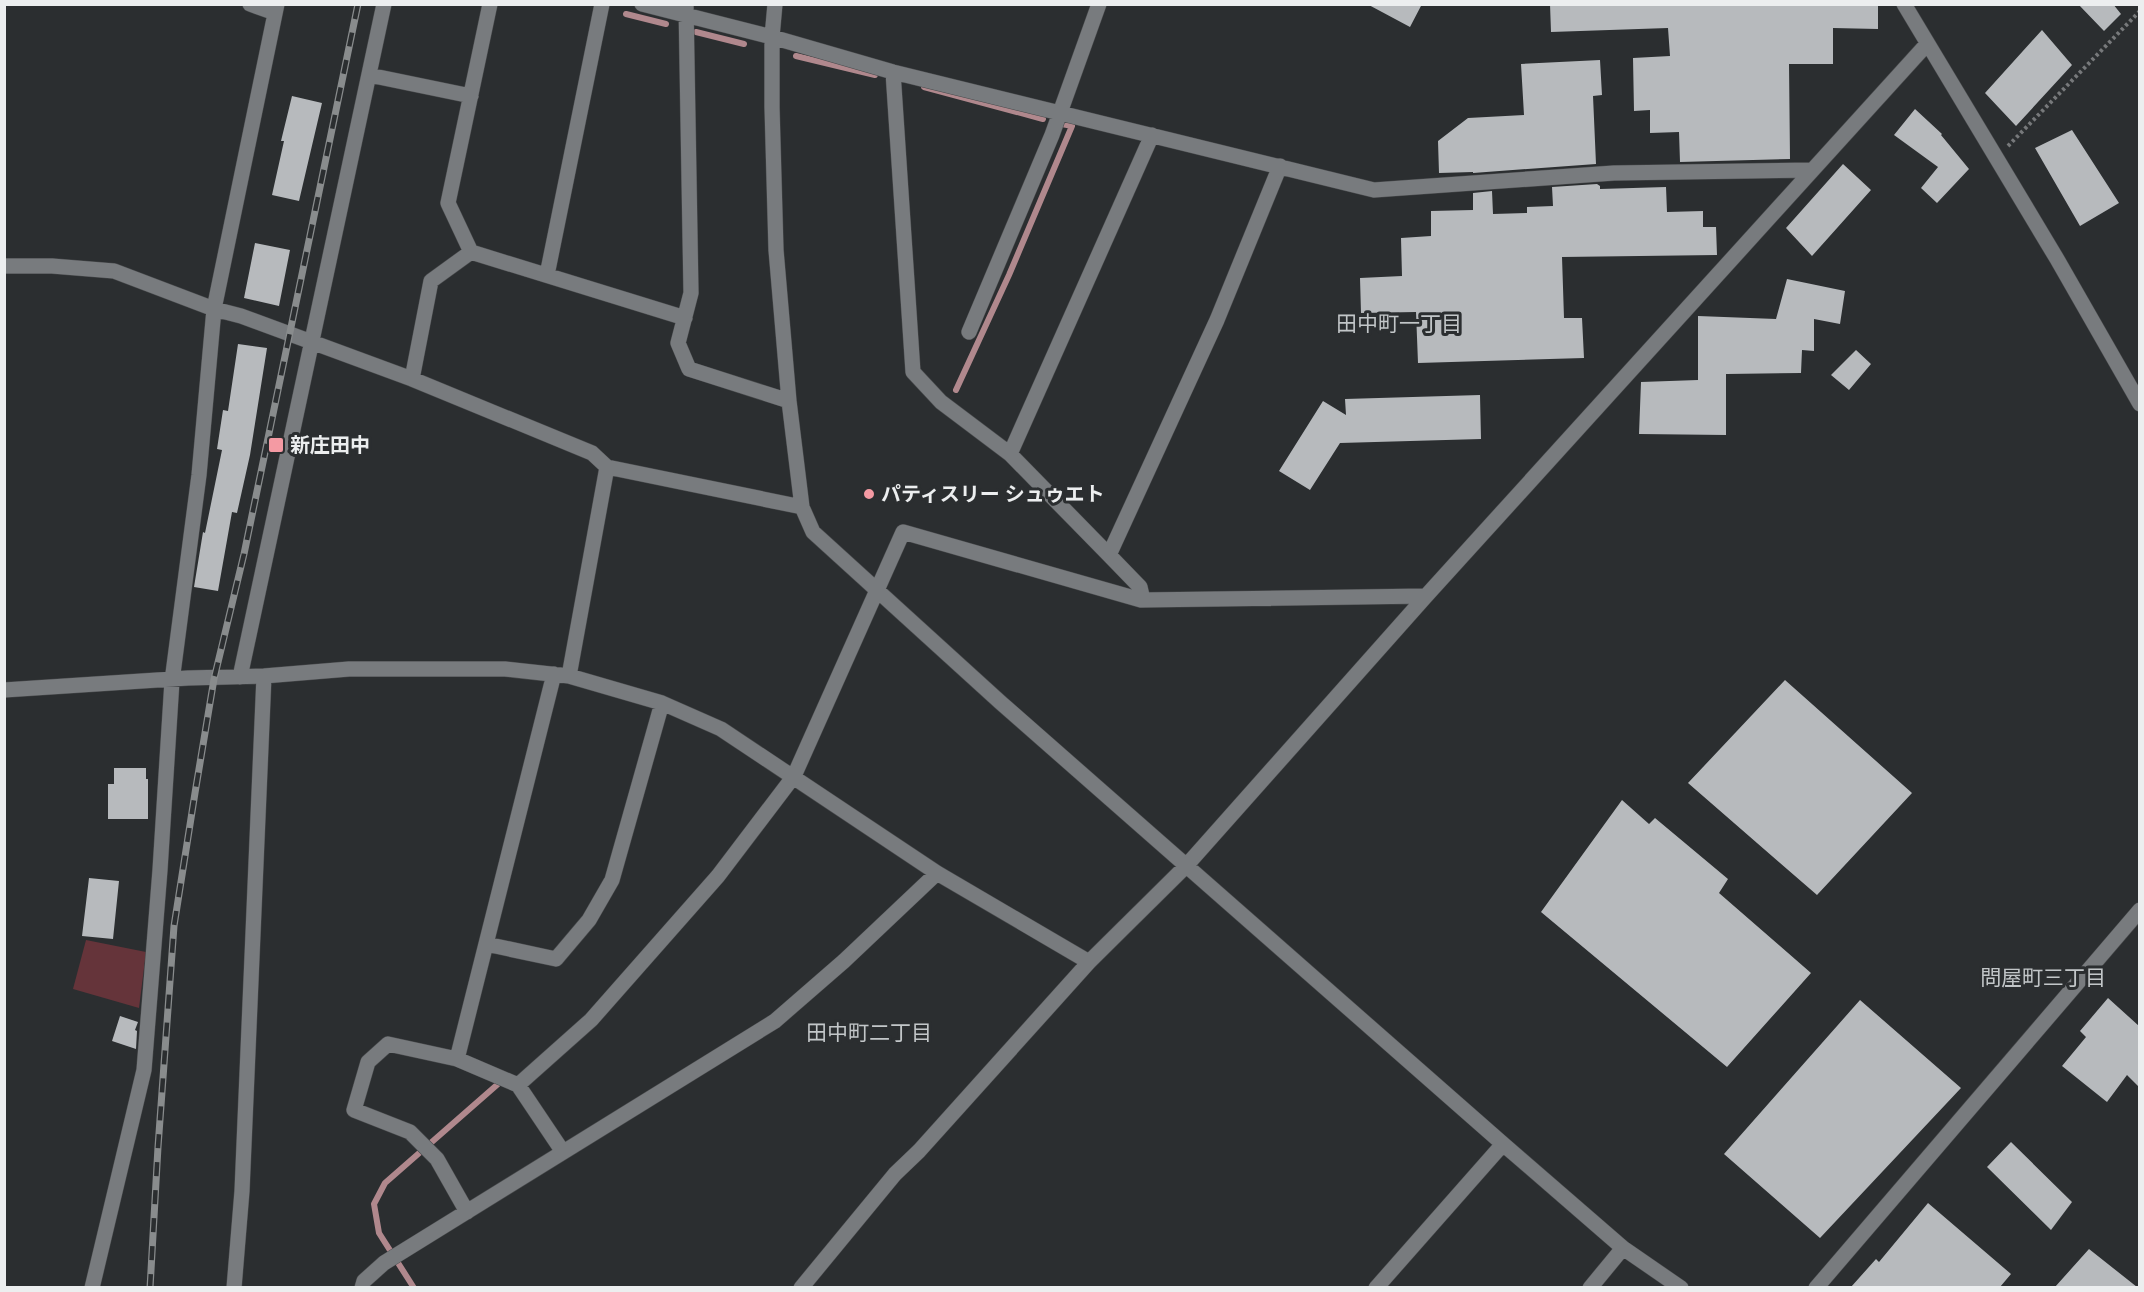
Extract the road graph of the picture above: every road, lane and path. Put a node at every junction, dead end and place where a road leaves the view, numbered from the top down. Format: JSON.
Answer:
{"nodes":[{"id":1,"x":250,"y":4,"type":"edge"},
{"id":2,"x":384,"y":4,"type":"edge"},
{"id":3,"x":490,"y":4,"type":"edge"},
{"id":4,"x":602,"y":4,"type":"edge"},
{"id":5,"x":642,"y":4,"type":"edge"},
{"id":6,"x":776,"y":4,"type":"edge"},
{"id":7,"x":1099,"y":4,"type":"edge"},
{"id":8,"x":1904,"y":4,"type":"edge"},
{"id":9,"x":276,"y":9,"type":"edge"},
{"id":10,"x":686,"y":10,"type":"edge"},
{"id":11,"x":2139,"y":11,"type":"edge"},
{"id":12,"x":772,"y":37,"type":"junction"},
{"id":13,"x":1927,"y":44,"type":"junction"},
{"id":14,"x":893,"y":72,"type":"junction"},
{"id":15,"x":369,"y":75,"type":"junction"},
{"id":16,"x":471,"y":96,"type":"junction"},
{"id":17,"x":1059,"y":112,"type":"junction"},
{"id":18,"x":1152,"y":135,"type":"junction"},
{"id":19,"x":1996,"y":158,"type":"junction"},
{"id":20,"x":1280,"y":166,"type":"junction"},
{"id":21,"x":1812,"y":170,"type":"junction"},
{"id":22,"x":471,"y":252,"type":"junction"},
{"id":23,"x":4,"y":266,"type":"edge"},
{"id":24,"x":547,"y":275,"type":"junction"},
{"id":25,"x":214,"y":309,"type":"junction"},
{"id":26,"x":685,"y":318,"type":"junction"},
{"id":27,"x":969,"y":332,"type":"dead end"},
{"id":28,"x":312,"y":343,"type":"junction"},
{"id":29,"x":412,"y":379,"type":"junction"},
{"id":30,"x":789,"y":401,"type":"junction"},
{"id":31,"x":2139,"y":404,"type":"edge"},
{"id":32,"x":1010,"y":454,"type":"junction"},
{"id":33,"x":607,"y":467,"type":"junction"},
{"id":34,"x":802,"y":507,"type":"junction"},
{"id":35,"x":1110,"y":555,"type":"junction"},
{"id":36,"x":877,"y":590,"type":"junction"},
{"id":37,"x":1426,"y":596,"type":"junction"},
{"id":38,"x":1143,"y":600,"type":"junction"},
{"id":39,"x":561,"y":675,"type":"junction"},
{"id":40,"x":264,"y":676,"type":"junction"},
{"id":41,"x":240,"y":677,"type":"junction"},
{"id":42,"x":172,"y":681,"type":"junction"},
{"id":43,"x":4,"y":690,"type":"edge"},
{"id":44,"x":662,"y":703,"type":"junction"},
{"id":45,"x":794,"y":776,"type":"junction"},
{"id":46,"x":1186,"y":866,"type":"junction"},
{"id":47,"x":937,"y":873,"type":"junction"},
{"id":48,"x":2139,"y":910,"type":"edge"},
{"id":49,"x":486,"y":944,"type":"junction"},
{"id":50,"x":1089,"y":962,"type":"junction"},
{"id":51,"x":457,"y":1059,"type":"junction"},
{"id":52,"x":518,"y":1085,"type":"junction"},
{"id":53,"x":1503,"y":1144,"type":"junction"},
{"id":54,"x":563,"y":1152,"type":"junction"},
{"id":55,"x":466,"y":1212,"type":"junction"},
{"id":56,"x":1623,"y":1248,"type":"junction"},
{"id":57,"x":92,"y":1287,"type":"edge"},
{"id":58,"x":234,"y":1287,"type":"edge"},
{"id":59,"x":362,"y":1287,"type":"edge"},
{"id":60,"x":801,"y":1287,"type":"edge"},
{"id":61,"x":1376,"y":1287,"type":"edge"},
{"id":62,"x":1590,"y":1287,"type":"edge"},
{"id":63,"x":1681,"y":1287,"type":"edge"},
{"id":64,"x":1816,"y":1287,"type":"edge"}],
"edges":[{"from":1,"to":9,"type":"street"},
{"from":2,"to":15,"type":"street"},
{"from":3,"to":16,"type":"street"},
{"from":4,"to":24,"type":"street"},
{"from":5,"to":10,"type":"street"},
{"from":6,"to":12,"type":"street"},
{"from":7,"to":17,"type":"street"},
{"from":8,"to":13,"type":"street"},
{"from":9,"to":25,"type":"street"},
{"from":10,"to":12,"type":"street"},
{"from":10,"to":26,"type":"street"},
{"from":11,"to":19,"type":"path"},
{"from":12,"to":14,"type":"street"},
{"from":12,"to":30,"type":"street"},
{"from":13,"to":19,"type":"street"},
{"from":13,"to":21,"type":"street"},
{"from":14,"to":17,"type":"street"},
{"from":14,"to":32,"type":"street"},
{"from":15,"to":16,"type":"street"},
{"from":15,"to":28,"type":"street"},
{"from":16,"to":22,"type":"street"},
{"from":17,"to":18,"type":"street"},
{"from":17,"to":27,"type":"street"},
{"from":18,"to":20,"type":"street"},
{"from":18,"to":32,"type":"street"},
{"from":19,"to":31,"type":"street"},
{"from":20,"to":21,"type":"street"},
{"from":20,"to":35,"type":"street"},
{"from":21,"to":37,"type":"street"},
{"from":22,"to":24,"type":"street"},
{"from":22,"to":29,"type":"street"},
{"from":23,"to":25,"type":"street"},
{"from":24,"to":26,"type":"street"},
{"from":25,"to":28,"type":"street"},
{"from":25,"to":42,"type":"street"},
{"from":26,"to":30,"type":"street"},
{"from":28,"to":29,"type":"street"},
{"from":28,"to":41,"type":"street"},
{"from":29,"to":33,"type":"street"},
{"from":30,"to":34,"type":"street"},
{"from":32,"to":35,"type":"street"},
{"from":33,"to":34,"type":"street"},
{"from":33,"to":39,"type":"street"},
{"from":34,"to":36,"type":"street"},
{"from":35,"to":38,"type":"street"},
{"from":36,"to":38,"type":"street"},
{"from":36,"to":45,"type":"street"},
{"from":36,"to":46,"type":"street"},
{"from":37,"to":38,"type":"street"},
{"from":37,"to":46,"type":"street"},
{"from":39,"to":40,"type":"street"},
{"from":39,"to":44,"type":"street"},
{"from":39,"to":49,"type":"street"},
{"from":40,"to":41,"type":"street"},
{"from":40,"to":58,"type":"street"},
{"from":41,"to":42,"type":"street"},
{"from":42,"to":43,"type":"street"},
{"from":42,"to":57,"type":"street"},
{"from":44,"to":45,"type":"street"},
{"from":44,"to":49,"type":"street"},
{"from":45,"to":47,"type":"street"},
{"from":45,"to":52,"type":"street"},
{"from":46,"to":50,"type":"street"},
{"from":46,"to":53,"type":"street"},
{"from":47,"to":50,"type":"street"},
{"from":47,"to":54,"type":"street"},
{"from":48,"to":64,"type":"street"},
{"from":49,"to":51,"type":"street"},
{"from":50,"to":60,"type":"street"},
{"from":51,"to":52,"type":"street"},
{"from":51,"to":55,"type":"street"},
{"from":52,"to":54,"type":"street"},
{"from":53,"to":56,"type":"street"},
{"from":53,"to":61,"type":"street"},
{"from":54,"to":55,"type":"street"},
{"from":55,"to":59,"type":"street"},
{"from":56,"to":62,"type":"street"},
{"from":56,"to":63,"type":"street"}]}
